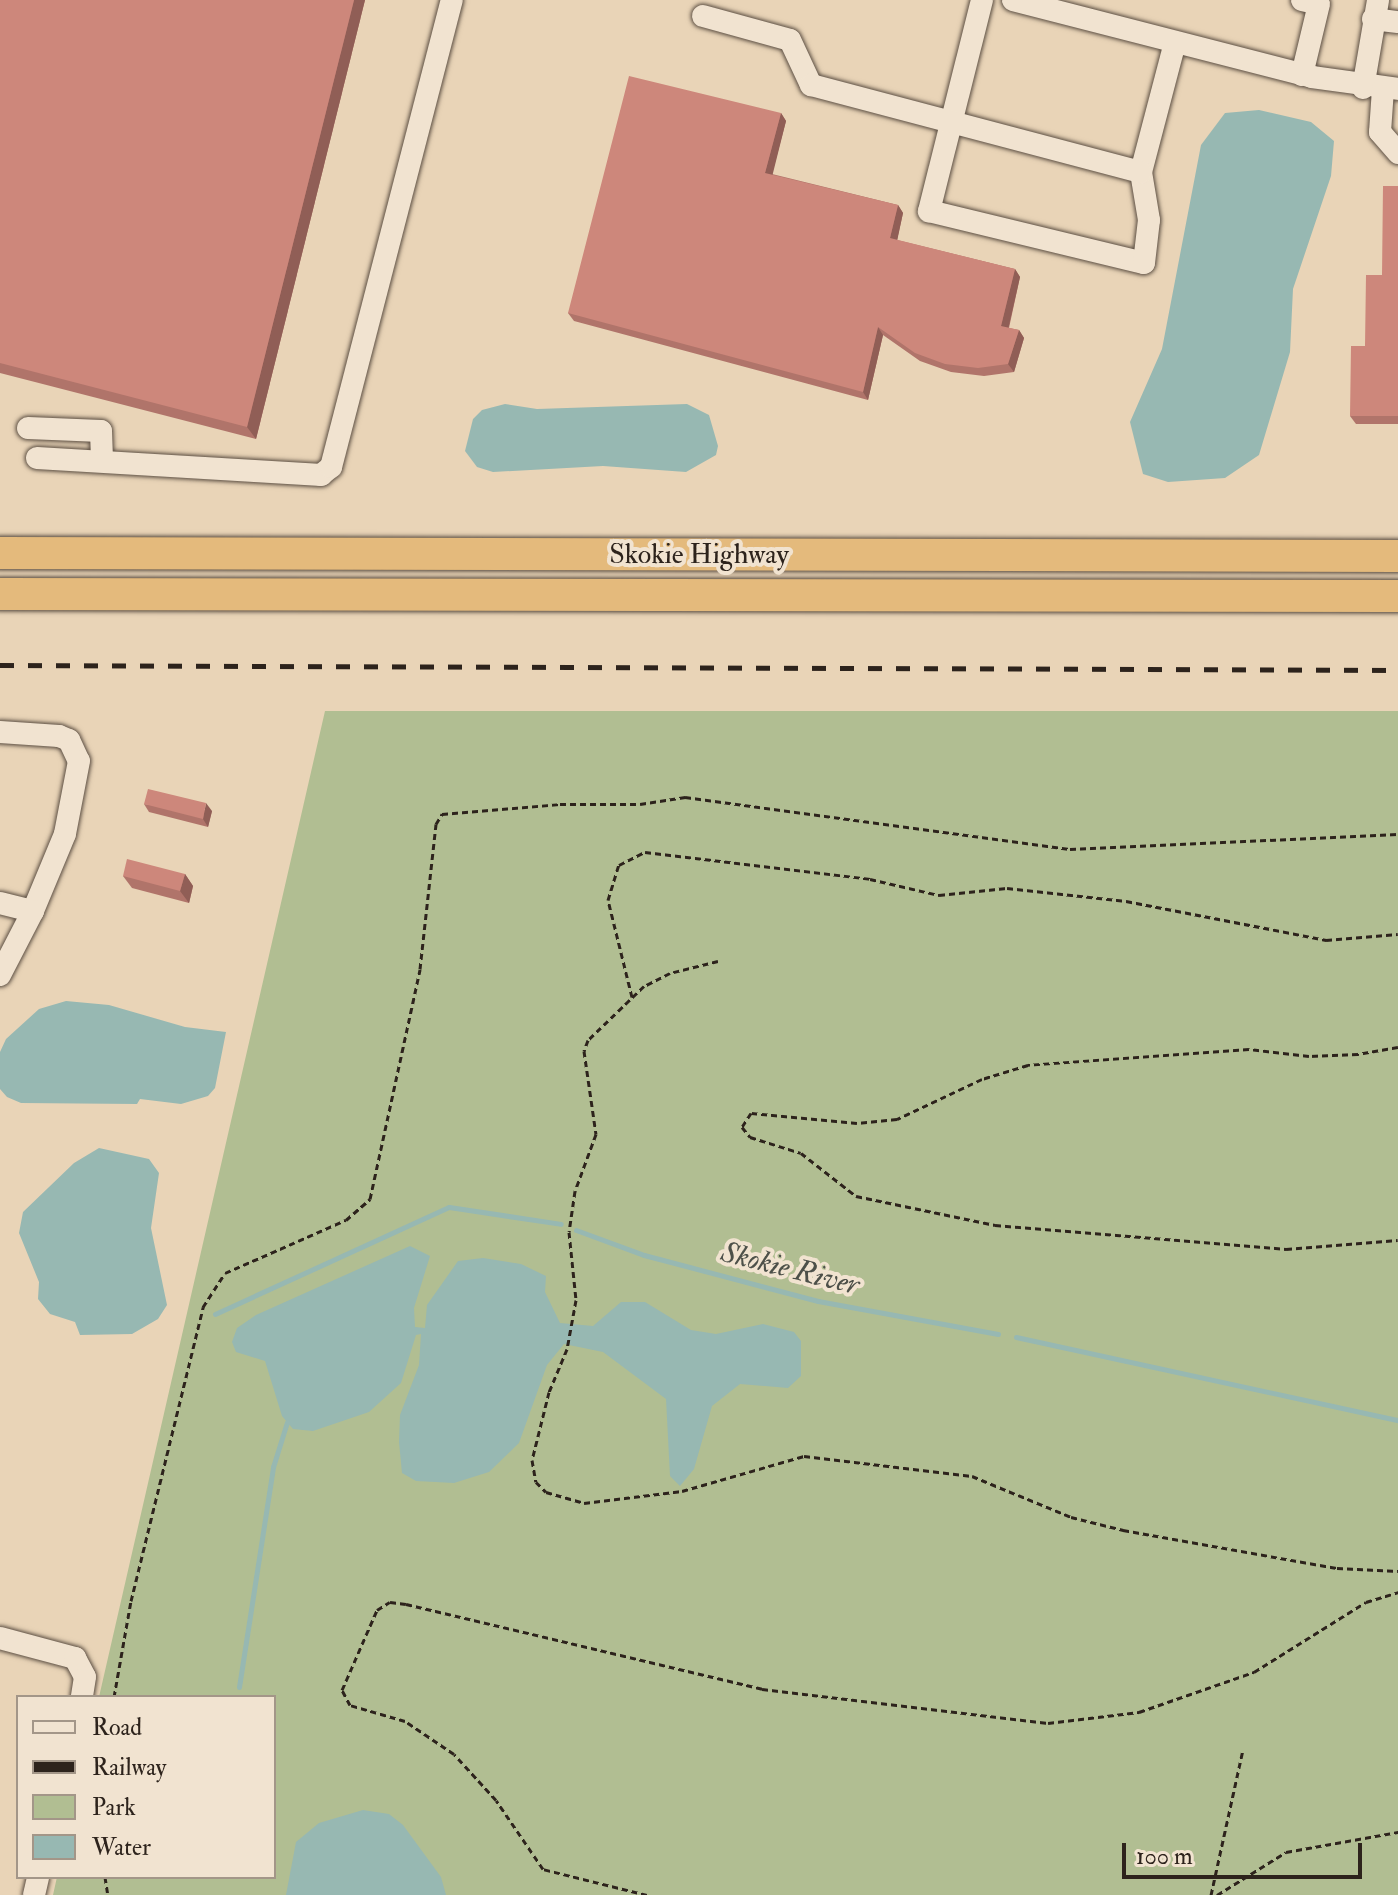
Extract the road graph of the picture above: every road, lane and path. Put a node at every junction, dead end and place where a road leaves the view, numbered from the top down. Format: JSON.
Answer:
{"nodes":[{"id":1,"x":452,"y":0,"type":"edge"},
{"id":2,"x":982,"y":0,"type":"edge"},
{"id":3,"x":1013,"y":0,"type":"edge"},
{"id":4,"x":1314,"y":1,"type":"edge"},
{"id":5,"x":1053,"y":5,"type":"edge"},
{"id":6,"x":1375,"y":10,"type":"edge"},
{"id":7,"x":703,"y":16,"type":"dead end"},
{"id":8,"x":1398,"y":22,"type":"edge"},
{"id":9,"x":1175,"y":42,"type":"junction"},
{"id":10,"x":1302,"y":75,"type":"junction"},
{"id":11,"x":1381,"y":89,"type":"edge"},
{"id":12,"x":952,"y":125,"type":"junction"},
{"id":13,"x":1398,"y":153,"type":"edge"},
{"id":14,"x":1141,"y":172,"type":"junction"},
{"id":15,"x":28,"y":428,"type":"dead end"},
{"id":16,"x":37,"y":458,"type":"dead end"},
{"id":17,"x":102,"y":461,"type":"junction"},
{"id":18,"x":0,"y":553,"type":"edge"},
{"id":19,"x":1398,"y":556,"type":"edge"},
{"id":20,"x":0,"y":594,"type":"edge"},
{"id":21,"x":1398,"y":596,"type":"edge"},
{"id":22,"x":0,"y":732,"type":"edge"},
{"id":23,"x":1398,"y":834,"type":"edge"},
{"id":24,"x":0,"y":903,"type":"edge"},
{"id":25,"x":33,"y":911,"type":"junction"},
{"id":26,"x":1398,"y":934,"type":"edge"},
{"id":27,"x":718,"y":961,"type":"dead end"},
{"id":28,"x":0,"y":975,"type":"edge"},
{"id":29,"x":632,"y":997,"type":"junction"},
{"id":30,"x":1398,"y":1047,"type":"edge"},
{"id":31,"x":1398,"y":1240,"type":"edge"},
{"id":32,"x":1398,"y":1571,"type":"edge"},
{"id":33,"x":1398,"y":1592,"type":"edge"},
{"id":34,"x":0,"y":1638,"type":"edge"},
{"id":35,"x":82,"y":1695,"type":"edge"},
{"id":36,"x":114,"y":1695,"type":"edge"},
{"id":37,"x":1243,"y":1749,"type":"dead end"},
{"id":38,"x":1398,"y":1832,"type":"edge"},
{"id":39,"x":647,"y":1895,"type":"edge"},
{"id":40,"x":1211,"y":1895,"type":"edge"},
{"id":41,"x":1217,"y":1895,"type":"edge"}],
"edges":[{"from":1,"to":17,"type":"street"},
{"from":2,"to":12,"type":"street"},
{"from":3,"to":5,"type":"street"},
{"from":4,"to":10,"type":"street"},
{"from":5,"to":9,"type":"street"},
{"from":6,"to":8,"type":"street"},
{"from":6,"to":11,"type":"street"},
{"from":7,"to":12,"type":"street"},
{"from":9,"to":10,"type":"street"},
{"from":9,"to":14,"type":"street"},
{"from":10,"to":11,"type":"street"},
{"from":11,"to":13,"type":"street"},
{"from":12,"to":14,"type":"street"},
{"from":12,"to":14,"type":"street"},
{"from":15,"to":17,"type":"street"},
{"from":16,"to":17,"type":"street"},
{"from":18,"to":19,"type":"highway","name":"Skokie Highway"},
{"from":20,"to":21,"type":"highway","name":"Skokie Highway"},
{"from":22,"to":25,"type":"street"},
{"from":23,"to":36,"type":"path"},
{"from":24,"to":25,"type":"street"},
{"from":25,"to":28,"type":"street"},
{"from":26,"to":29,"type":"path"},
{"from":27,"to":29,"type":"path"},
{"from":29,"to":32,"type":"path"},
{"from":30,"to":31,"type":"path"},
{"from":33,"to":39,"type":"path"},
{"from":34,"to":35,"type":"street"},
{"from":37,"to":40,"type":"path"},
{"from":38,"to":41,"type":"path"}]}
